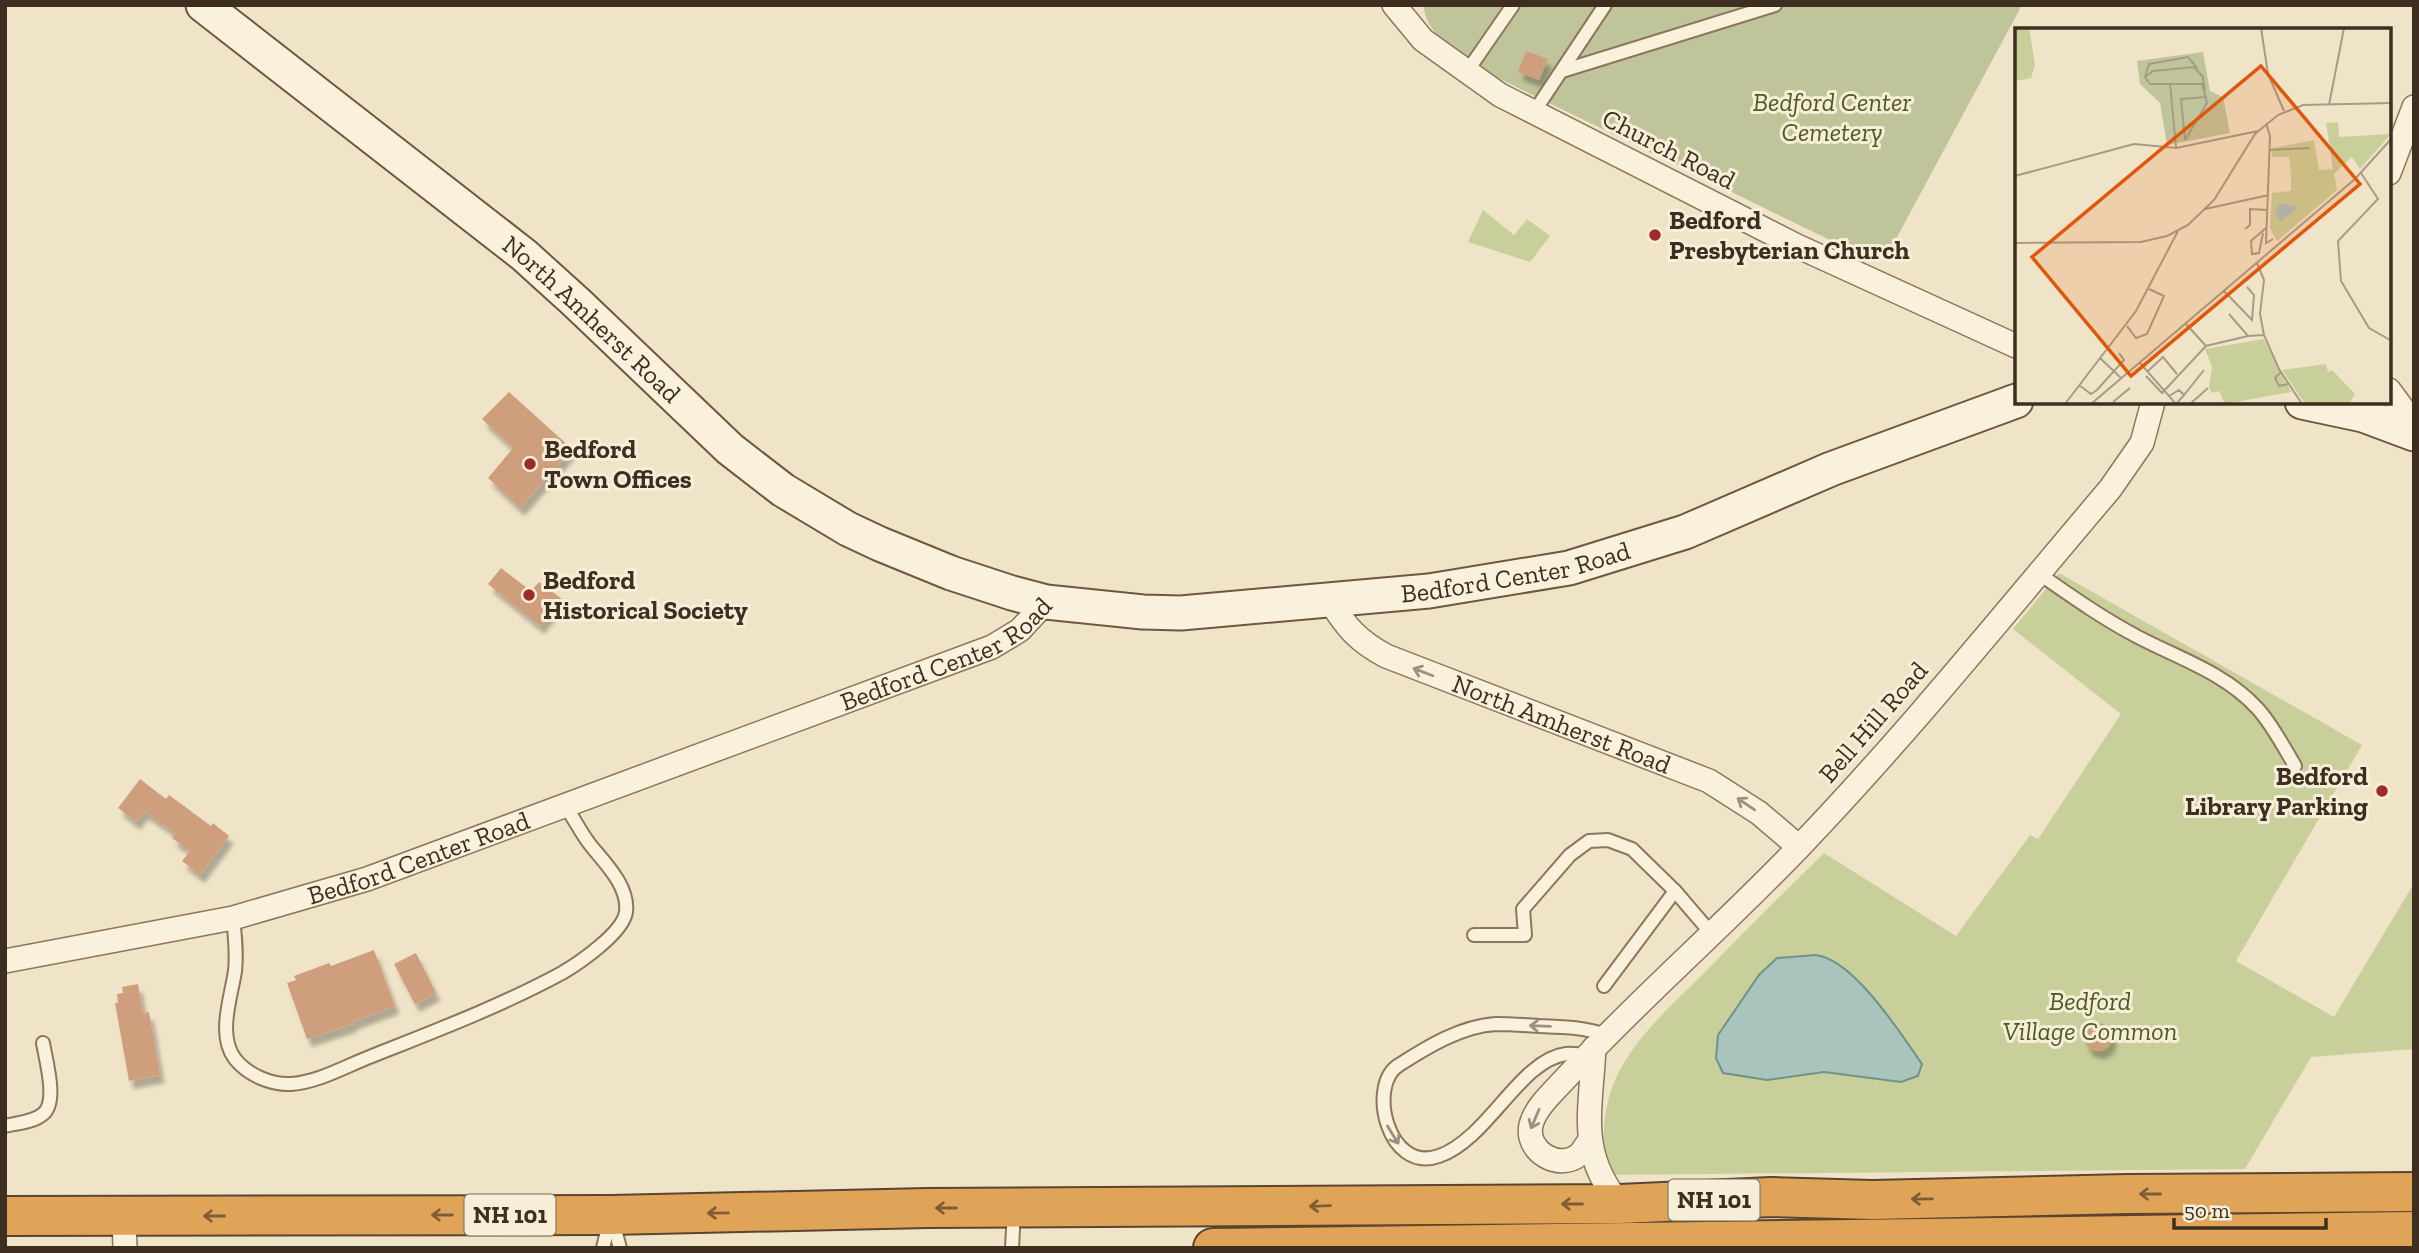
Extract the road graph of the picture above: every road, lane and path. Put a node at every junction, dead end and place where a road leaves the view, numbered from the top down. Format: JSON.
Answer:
{"nodes":[{"id":1,"x":204,"y":5,"type":"edge"},
{"id":2,"x":1394,"y":5,"type":"edge"},
{"id":3,"x":1513,"y":5,"type":"edge"},
{"id":4,"x":1605,"y":5,"type":"edge"},
{"id":5,"x":1775,"y":5,"type":"edge"},
{"id":6,"x":1562,"y":71,"type":"junction"},
{"id":7,"x":1466,"y":73,"type":"junction"},
{"id":8,"x":2414,"y":107,"type":"edge"},
{"id":9,"x":1534,"y":112,"type":"junction"},
{"id":10,"x":2391,"y":168,"type":"edge"},
{"id":11,"x":2015,"y":345,"type":"edge"},
{"id":12,"x":2391,"y":393,"type":"edge"},
{"id":13,"x":2015,"y":402,"type":"edge"},
{"id":14,"x":2153,"y":404,"type":"edge"},
{"id":15,"x":2320,"y":404,"type":"edge"},
{"id":16,"x":2414,"y":424,"type":"edge"},
{"id":17,"x":2414,"y":434,"type":"edge"},
{"id":18,"x":2038,"y":573,"type":"junction"},
{"id":19,"x":1330,"y":601,"type":"junction"},
{"id":20,"x":1046,"y":602,"type":"junction"},
{"id":21,"x":2295,"y":766,"type":"dead end"},
{"id":22,"x":566,"y":807,"type":"junction"},
{"id":23,"x":1799,"y":847,"type":"junction"},
{"id":24,"x":1675,"y":891,"type":"junction"},
{"id":25,"x":233,"y":918,"type":"junction"},
{"id":26,"x":1711,"y":933,"type":"junction"},
{"id":27,"x":1474,"y":936,"type":"dead end"},
{"id":28,"x":5,"y":961,"type":"edge"},
{"id":29,"x":1604,"y":986,"type":"dead end"},
{"id":30,"x":43,"y":1043,"type":"dead end"},
{"id":31,"x":1596,"y":1046,"type":"junction"},
{"id":32,"x":5,"y":1126,"type":"edge"},
{"id":33,"x":1589,"y":1142,"type":"junction"},
{"id":34,"x":2414,"y":1192,"type":"edge"},
{"id":35,"x":1620,"y":1204,"type":"junction"},
{"id":36,"x":1372,"y":1205,"type":"junction"},
{"id":37,"x":1014,"y":1208,"type":"junction"},
{"id":38,"x":5,"y":1216,"type":"edge"},
{"id":39,"x":2414,"y":1231,"type":"edge"},
{"id":40,"x":125,"y":1232,"type":"edge"},
{"id":41,"x":611,"y":1237,"type":"edge"},
{"id":42,"x":1367,"y":1247,"type":"edge"},
{"id":43,"x":1012,"y":1248,"type":"edge"},
{"id":44,"x":1213,"y":1248,"type":"edge"}],
"edges":[{"from":1,"to":20,"type":"street","name":"North Amherst Road"},
{"from":2,"to":7,"type":"street","name":"Church Road"},
{"from":3,"to":7,"type":"lane"},
{"from":4,"to":6,"type":"lane"},
{"from":5,"to":6,"type":"lane"},
{"from":6,"to":9,"type":"lane"},
{"from":7,"to":9,"type":"street","name":"Church Road"},
{"from":8,"to":10,"type":"street"},
{"from":9,"to":11,"type":"street","name":"Church Road"},
{"from":12,"to":16,"type":"street"},
{"from":13,"to":19,"type":"street","name":"Bedford Center Road"},
{"from":14,"to":18,"type":"street","name":"Bell Hill Road"},
{"from":15,"to":17,"type":"street"},
{"from":18,"to":21,"type":"lane"},
{"from":18,"to":23,"type":"street","name":"Bell Hill Road"},
{"from":19,"to":20,"type":"street","name":"Bedford Center Road"},
{"from":23,"to":19,"type":"street","name":"North Amherst Road","one_way":true},
{"from":20,"to":22,"type":"street","name":"Bedford Center Road"},
{"from":22,"to":25,"type":"street","name":"Bedford Center Road"},
{"from":22,"to":25,"type":"lane"},
{"from":23,"to":26,"type":"street","name":"Bell Hill Road"},
{"from":24,"to":26,"type":"lane"},
{"from":24,"to":27,"type":"lane"},
{"from":24,"to":29,"type":"lane"},
{"from":25,"to":28,"type":"street","name":"Bedford Center Road"},
{"from":26,"to":31,"type":"street","name":"Bell Hill Road"},
{"from":30,"to":32,"type":"lane"},
{"from":31,"to":31,"type":"lane","one_way":true},
{"from":31,"to":33,"type":"street"},
{"from":31,"to":33,"type":"street","name":"Bell Hill Road","one_way":true},
{"from":33,"to":35,"type":"street"},
{"from":34,"to":35,"type":"highway","number":"NH 101","one_way":true},
{"from":35,"to":36,"type":"highway","number":"NH 101","one_way":true},
{"from":36,"to":37,"type":"highway","number":"NH 101","one_way":true},
{"from":36,"to":42,"type":"street"},
{"from":37,"to":41,"type":"highway","number":"NH 101","one_way":true},
{"from":37,"to":43,"type":"lane"},
{"from":38,"to":40,"type":"highway","number":"NH 101"},
{"from":39,"to":42,"type":"highway","number":"NH 101"},
{"from":41,"to":40,"type":"highway","number":"NH 101","one_way":true},
{"from":42,"to":44,"type":"highway","number":"NH 101"}]}
